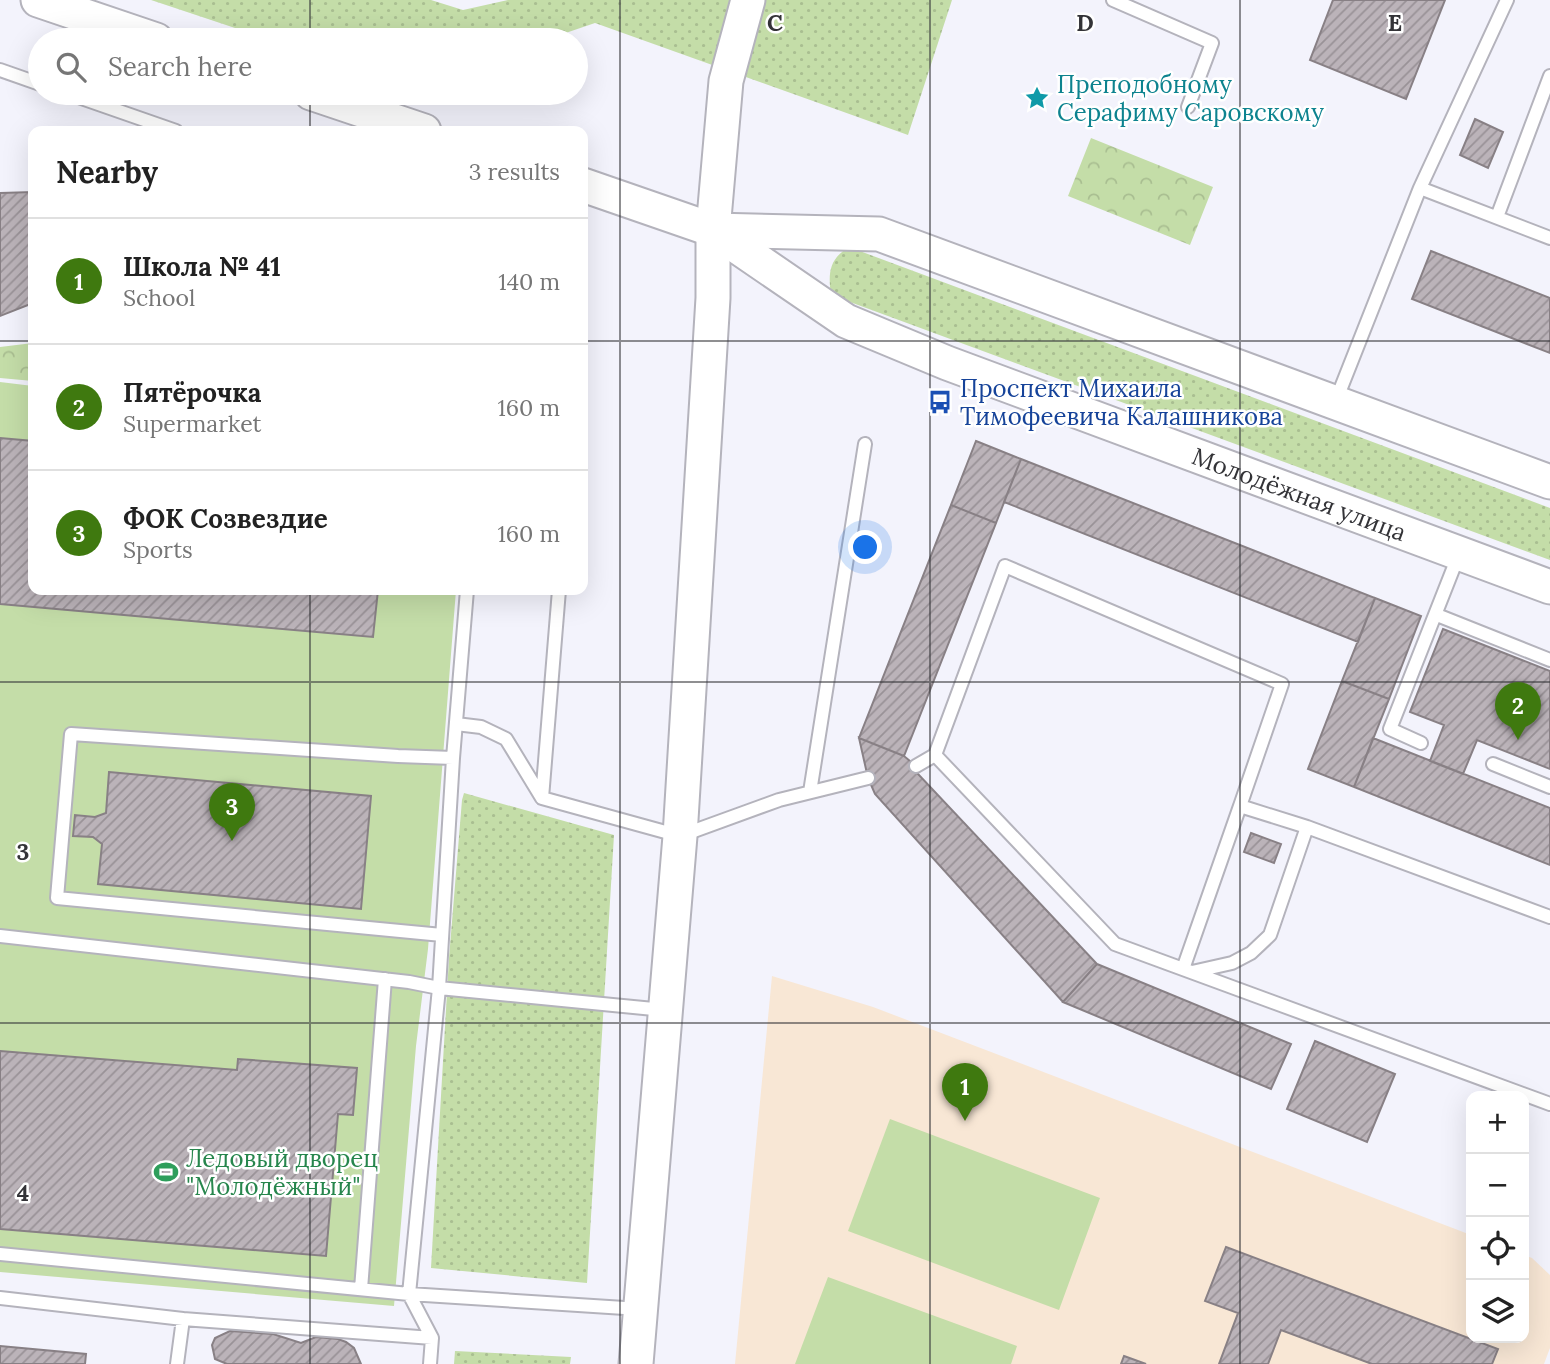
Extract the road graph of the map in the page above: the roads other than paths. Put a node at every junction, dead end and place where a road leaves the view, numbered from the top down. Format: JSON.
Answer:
{"nodes":[{"id":1,"x":38,"y":0,"type":"edge"},
{"id":2,"x":748,"y":0,"type":"edge"},
{"id":3,"x":1113,"y":0,"type":"edge"},
{"id":4,"x":1507,"y":0,"type":"edge"},
{"id":5,"x":121,"y":28,"type":"edge"},
{"id":6,"x":0,"y":70,"type":"edge"},
{"id":7,"x":1550,"y":76,"type":"edge"},
{"id":8,"x":28,"y":80,"type":"edge"},
{"id":9,"x":101,"y":105,"type":"edge"},
{"id":10,"x":347,"y":105,"type":"edge"},
{"id":11,"x":1188,"y":107,"type":"dead end"},
{"id":12,"x":162,"y":126,"type":"edge"},
{"id":13,"x":409,"y":126,"type":"edge"},
{"id":14,"x":588,"y":187,"type":"edge"},
{"id":15,"x":1420,"y":188,"type":"junction"},
{"id":16,"x":1497,"y":218,"type":"junction"},
{"id":17,"x":713,"y":230,"type":"junction"},
{"id":18,"x":1550,"y":238,"type":"edge"},
{"id":19,"x":1335,"y":403,"type":"junction"},
{"id":20,"x":865,"y":443,"type":"dead end"},
{"id":21,"x":1550,"y":482,"type":"edge"},
{"id":22,"x":1460,"y":554,"type":"junction"},
{"id":23,"x":1550,"y":587,"type":"edge"},
{"id":24,"x":467,"y":595,"type":"edge"},
{"id":25,"x":559,"y":595,"type":"edge"},
{"id":26,"x":1437,"y":615,"type":"junction"},
{"id":27,"x":1550,"y":660,"type":"edge"},
{"id":28,"x":456,"y":724,"type":"junction"},
{"id":29,"x":1421,"y":743,"type":"dead end"},
{"id":30,"x":935,"y":755,"type":"junction"},
{"id":31,"x":453,"y":758,"type":"junction"},
{"id":32,"x":1493,"y":764,"type":"dead end"},
{"id":33,"x":916,"y":766,"type":"dead end"},
{"id":34,"x":868,"y":778,"type":"dead end"},
{"id":35,"x":1550,"y":787,"type":"edge"},
{"id":36,"x":810,"y":792,"type":"junction"},
{"id":37,"x":542,"y":799,"type":"junction"},
{"id":38,"x":1240,"y":806,"type":"junction"},
{"id":39,"x":1307,"y":827,"type":"junction"},
{"id":40,"x":680,"y":836,"type":"junction"},
{"id":41,"x":1550,"y":918,"type":"edge"},
{"id":42,"x":442,"y":935,"type":"junction"},
{"id":43,"x":0,"y":936,"type":"edge"},
{"id":44,"x":1187,"y":970,"type":"junction"},
{"id":45,"x":385,"y":979,"type":"junction"},
{"id":46,"x":439,"y":988,"type":"junction"},
{"id":47,"x":666,"y":1010,"type":"junction"},
{"id":48,"x":1550,"y":1104,"type":"edge"},
{"id":49,"x":0,"y":1254,"type":"edge"},
{"id":50,"x":361,"y":1289,"type":"junction"},
{"id":51,"x":409,"y":1294,"type":"junction"},
{"id":52,"x":0,"y":1298,"type":"edge"},
{"id":53,"x":640,"y":1309,"type":"junction"},
{"id":54,"x":183,"y":1319,"type":"junction"},
{"id":55,"x":432,"y":1338,"type":"junction"},
{"id":56,"x":177,"y":1364,"type":"edge"},
{"id":57,"x":430,"y":1364,"type":"edge"},
{"id":58,"x":636,"y":1364,"type":"edge"}],
"edges":[{"from":1,"to":5,"type":"main road"},
{"from":2,"to":17,"type":"main road"},
{"from":3,"to":11,"type":"lane"},
{"from":4,"to":15,"type":"lane"},
{"from":6,"to":8,"type":"lane"},
{"from":7,"to":16,"type":"lane"},
{"from":9,"to":12,"type":"lane"},
{"from":10,"to":13,"type":"main road"},
{"from":14,"to":17,"type":"main road","name":"Молодёжная улица"},
{"from":15,"to":16,"type":"lane"},
{"from":15,"to":19,"type":"lane"},
{"from":16,"to":18,"type":"lane"},
{"from":17,"to":19,"type":"main road","name":"Молодёжная улица"},
{"from":17,"to":22,"type":"main road","name":"Молодёжная улица"},
{"from":17,"to":40,"type":"main road"},
{"from":19,"to":21,"type":"main road","name":"Молодёжная улица"},
{"from":20,"to":36,"type":"lane"},
{"from":22,"to":23,"type":"main road","name":"Молодёжная улица"},
{"from":22,"to":26,"type":"lane"},
{"from":24,"to":28,"type":"lane"},
{"from":25,"to":37,"type":"lane"},
{"from":26,"to":27,"type":"lane"},
{"from":26,"to":29,"type":"lane"},
{"from":28,"to":31,"type":"lane"},
{"from":28,"to":37,"type":"lane"},
{"from":30,"to":33,"type":"lane"},
{"from":30,"to":38,"type":"lane"},
{"from":30,"to":44,"type":"lane"},
{"from":31,"to":42,"type":"lane"},
{"from":31,"to":42,"type":"lane"},
{"from":32,"to":35,"type":"lane"},
{"from":34,"to":36,"type":"lane"},
{"from":36,"to":40,"type":"lane"},
{"from":37,"to":40,"type":"lane"},
{"from":38,"to":39,"type":"lane"},
{"from":38,"to":44,"type":"lane"},
{"from":39,"to":41,"type":"lane"},
{"from":39,"to":44,"type":"lane"},
{"from":40,"to":47,"type":"main road"},
{"from":42,"to":46,"type":"lane"},
{"from":43,"to":45,"type":"lane"},
{"from":44,"to":48,"type":"lane"},
{"from":45,"to":46,"type":"lane"},
{"from":45,"to":50,"type":"lane"},
{"from":46,"to":47,"type":"lane"},
{"from":46,"to":51,"type":"lane"},
{"from":47,"to":53,"type":"main road"},
{"from":49,"to":50,"type":"lane"},
{"from":50,"to":51,"type":"lane"},
{"from":51,"to":53,"type":"lane"},
{"from":51,"to":55,"type":"lane"},
{"from":52,"to":54,"type":"lane"},
{"from":53,"to":58,"type":"main road"},
{"from":54,"to":55,"type":"lane"},
{"from":54,"to":56,"type":"lane"},
{"from":55,"to":57,"type":"lane"}]}
